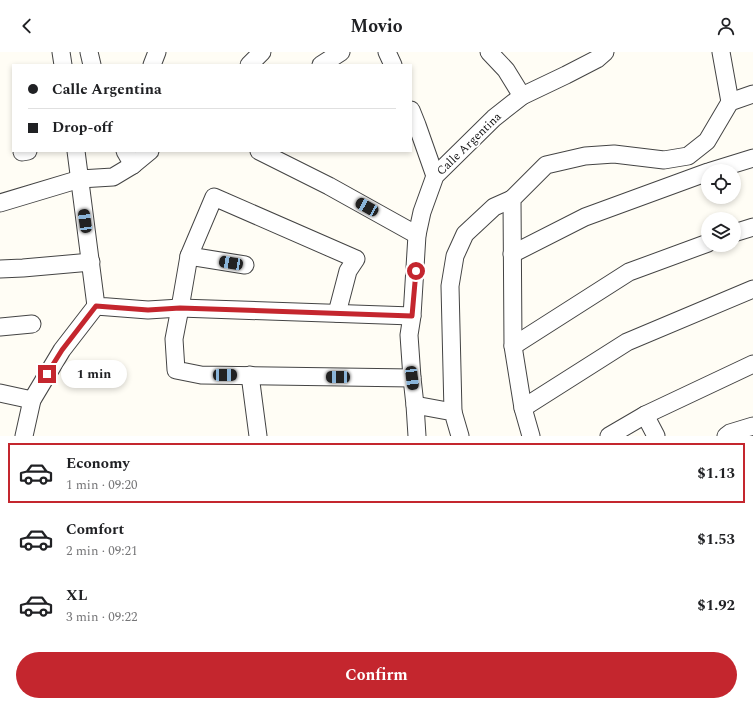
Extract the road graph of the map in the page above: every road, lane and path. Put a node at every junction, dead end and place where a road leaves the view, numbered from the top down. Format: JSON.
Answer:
{"nodes":[{"id":1,"x":60,"y":52,"type":"edge"},
{"id":2,"x":89,"y":52,"type":"edge"},
{"id":3,"x":157,"y":52,"type":"edge"},
{"id":4,"x":262,"y":52,"type":"edge"},
{"id":5,"x":341,"y":52,"type":"edge"},
{"id":6,"x":387,"y":52,"type":"edge"},
{"id":7,"x":489,"y":52,"type":"edge"},
{"id":8,"x":605,"y":52,"type":"edge"},
{"id":9,"x":721,"y":52,"type":"edge"},
{"id":10,"x":63,"y":64,"type":"edge"},
{"id":11,"x":92,"y":64,"type":"edge"},
{"id":12,"x":152,"y":64,"type":"edge"},
{"id":13,"x":250,"y":64,"type":"edge"},
{"id":14,"x":323,"y":64,"type":"edge"},
{"id":15,"x":392,"y":64,"type":"edge"},
{"id":16,"x":753,"y":94,"type":"edge"},
{"id":17,"x":522,"y":96,"type":"junction"},
{"id":18,"x":730,"y":102,"type":"junction"},
{"id":19,"x":412,"y":112,"type":"edge"},
{"id":20,"x":76,"y":152,"type":"edge"},
{"id":21,"x":147,"y":152,"type":"edge"},
{"id":22,"x":261,"y":152,"type":"edge"},
{"id":23,"x":129,"y":158,"type":"edge"},
{"id":24,"x":753,"y":158,"type":"edge"},
{"id":25,"x":734,"y":164,"type":"edge"},
{"id":26,"x":701,"y":175,"type":"edge"},
{"id":27,"x":434,"y":176,"type":"junction"},
{"id":28,"x":80,"y":180,"type":"junction"},
{"id":29,"x":512,"y":199,"type":"junction"},
{"id":30,"x":0,"y":203,"type":"edge"},
{"id":31,"x":753,"y":226,"type":"edge"},
{"id":32,"x":741,"y":231,"type":"edge"},
{"id":33,"x":417,"y":235,"type":"junction"},
{"id":34,"x":701,"y":246,"type":"edge"},
{"id":35,"x":512,"y":254,"type":"junction"},
{"id":36,"x":189,"y":256,"type":"junction"},
{"id":37,"x":91,"y":262,"type":"junction"},
{"id":38,"x":245,"y":265,"type":"dead end"},
{"id":39,"x":0,"y":269,"type":"edge"},
{"id":40,"x":753,"y":289,"type":"edge"},
{"id":41,"x":96,"y":306,"type":"junction"},
{"id":42,"x":180,"y":308,"type":"junction"},
{"id":43,"x":338,"y":313,"type":"junction"},
{"id":44,"x":412,"y":316,"type":"junction"},
{"id":45,"x":32,"y":324,"type":"dead end"},
{"id":46,"x":0,"y":326,"type":"edge"},
{"id":47,"x":513,"y":346,"type":"junction"},
{"id":48,"x":753,"y":364,"type":"edge"},
{"id":49,"x":250,"y":376,"type":"junction"},
{"id":50,"x":412,"y":378,"type":"junction"},
{"id":51,"x":0,"y":393,"type":"edge"},
{"id":52,"x":32,"y":400,"type":"junction"},
{"id":53,"x":415,"y":406,"type":"junction"},
{"id":54,"x":523,"y":408,"type":"junction"},
{"id":55,"x":453,"y":412,"type":"junction"},
{"id":56,"x":644,"y":415,"type":"junction"},
{"id":57,"x":753,"y":426,"type":"edge"},
{"id":58,"x":24,"y":436,"type":"edge"},
{"id":59,"x":258,"y":436,"type":"edge"},
{"id":60,"x":417,"y":436,"type":"edge"},
{"id":61,"x":460,"y":436,"type":"edge"},
{"id":62,"x":531,"y":436,"type":"edge"},
{"id":63,"x":609,"y":436,"type":"edge"},
{"id":64,"x":656,"y":436,"type":"edge"},
{"id":65,"x":726,"y":436,"type":"edge"}],
"edges":[{"from":1,"to":10,"type":"street"},
{"from":2,"to":11,"type":"street"},
{"from":3,"to":12,"type":"street"},
{"from":4,"to":13,"type":"street"},
{"from":5,"to":14,"type":"street"},
{"from":6,"to":15,"type":"street"},
{"from":7,"to":17,"type":"street"},
{"from":8,"to":17,"type":"street","name":"Calle Argentina"},
{"from":9,"to":18,"type":"street"},
{"from":16,"to":18,"type":"street"},
{"from":17,"to":27,"type":"street","name":"Calle Argentina"},
{"from":18,"to":29,"type":"street"},
{"from":19,"to":27,"type":"street"},
{"from":20,"to":28,"type":"street"},
{"from":21,"to":23,"type":"street"},
{"from":22,"to":33,"type":"street"},
{"from":23,"to":28,"type":"street"},
{"from":24,"to":25,"type":"street"},
{"from":26,"to":35,"type":"street"},
{"from":27,"to":33,"type":"street","name":"Calle Argentina"},
{"from":28,"to":30,"type":"street"},
{"from":28,"to":37,"type":"street"},
{"from":29,"to":35,"type":"street"},
{"from":29,"to":55,"type":"street"},
{"from":31,"to":32,"type":"street"},
{"from":33,"to":44,"type":"street","name":"Calle Argentina"},
{"from":34,"to":47,"type":"street"},
{"from":35,"to":47,"type":"street"},
{"from":36,"to":38,"type":"street"},
{"from":36,"to":42,"type":"street"},
{"from":36,"to":43,"type":"street"},
{"from":37,"to":39,"type":"street"},
{"from":37,"to":41,"type":"street"},
{"from":40,"to":54,"type":"street"},
{"from":41,"to":42,"type":"street"},
{"from":41,"to":52,"type":"street"},
{"from":42,"to":43,"type":"street"},
{"from":42,"to":49,"type":"street"},
{"from":43,"to":44,"type":"street"},
{"from":44,"to":50,"type":"street","name":"Calle Argentina"},
{"from":45,"to":46,"type":"street"},
{"from":47,"to":54,"type":"street"},
{"from":48,"to":56,"type":"street"},
{"from":49,"to":50,"type":"street"},
{"from":49,"to":59,"type":"street"},
{"from":50,"to":53,"type":"street","name":"Calle Argentina"},
{"from":51,"to":52,"type":"street"},
{"from":52,"to":58,"type":"street"},
{"from":53,"to":55,"type":"street"},
{"from":53,"to":60,"type":"street","name":"Calle Argentina"},
{"from":54,"to":62,"type":"street"},
{"from":55,"to":61,"type":"street"},
{"from":56,"to":63,"type":"street"},
{"from":56,"to":64,"type":"street"},
{"from":57,"to":65,"type":"street"}]}
